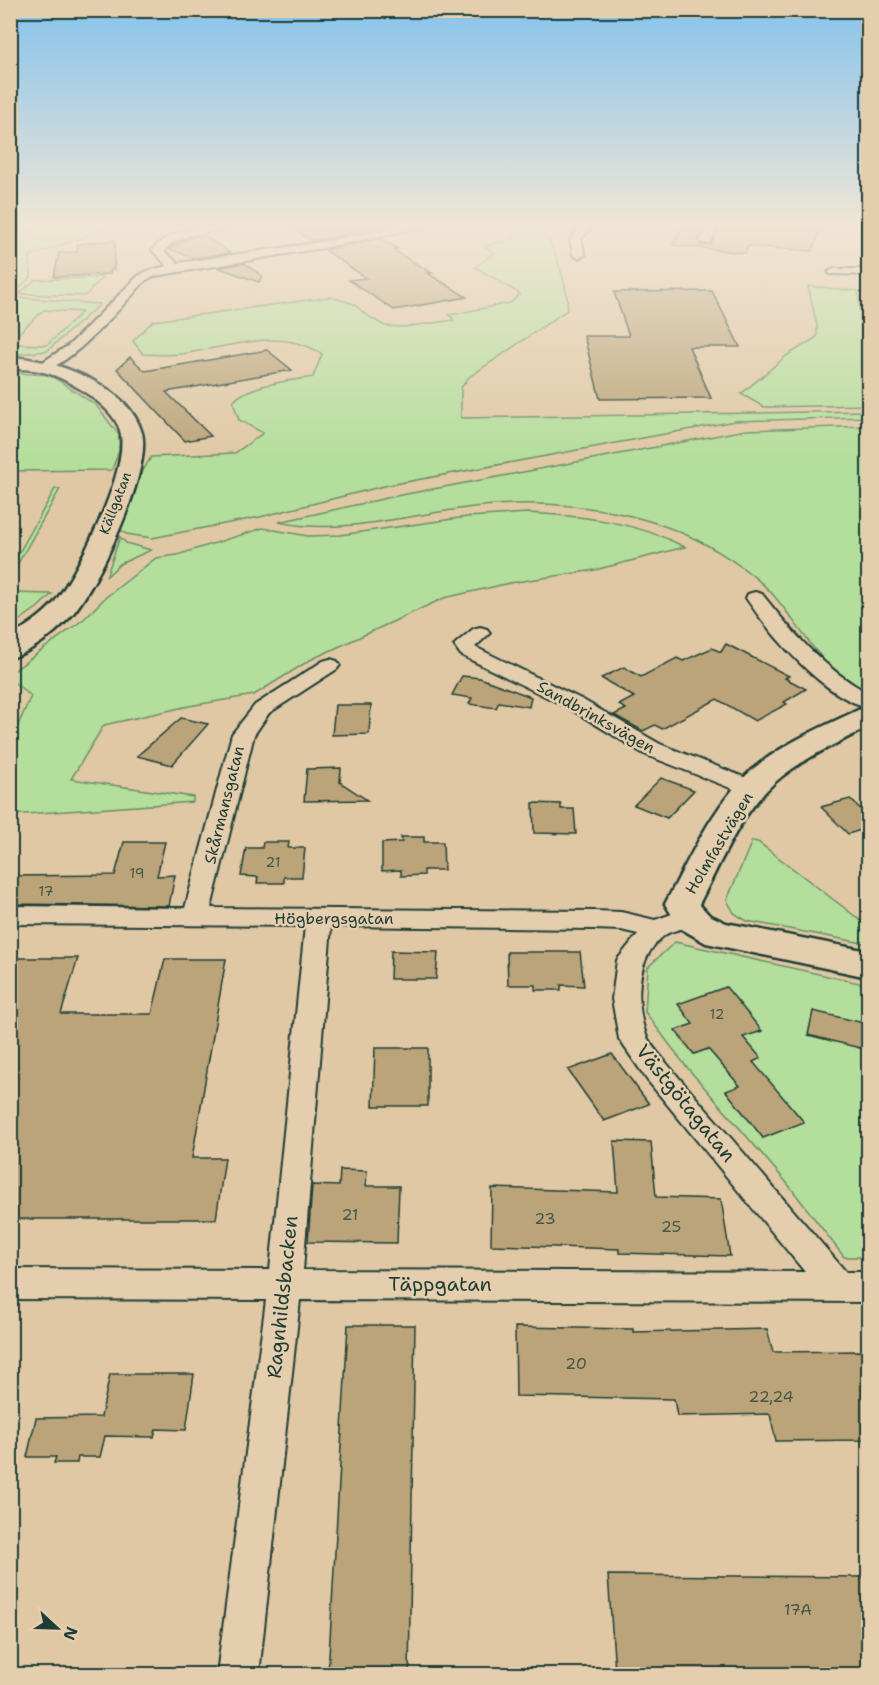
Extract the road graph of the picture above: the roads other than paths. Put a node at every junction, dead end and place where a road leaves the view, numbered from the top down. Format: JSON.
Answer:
{"nodes":[{"id":1,"x":118,"y":303,"type":"edge"},
{"id":2,"x":10,"y":363,"type":"edge"},
{"id":3,"x":46,"y":366,"type":"junction"},
{"id":4,"x":755,"y":598,"type":"dead end"},
{"id":5,"x":480,"y":633,"type":"dead end"},
{"id":6,"x":10,"y":650,"type":"edge"},
{"id":7,"x":330,"y":665,"type":"dead end"},
{"id":8,"x":868,"y":701,"type":"edge"},
{"id":9,"x":868,"y":716,"type":"edge"},
{"id":10,"x":751,"y":788,"type":"junction"},
{"id":11,"x":10,"y":915,"type":"edge"},
{"id":12,"x":196,"y":916,"type":"junction"},
{"id":13,"x":689,"y":917,"type":"junction"},
{"id":14,"x":319,"y":918,"type":"junction"},
{"id":15,"x":656,"y":929,"type":"junction"},
{"id":16,"x":868,"y":964,"type":"edge"},
{"id":17,"x":285,"y":1283,"type":"junction"},
{"id":18,"x":10,"y":1284,"type":"edge"},
{"id":19,"x":853,"y":1287,"type":"edge"},
{"id":20,"x":238,"y":1674,"type":"edge"}],
"edges":[{"from":1,"to":3,"type":"street"},
{"from":2,"to":3,"type":"street","name":"Källgatan"},
{"from":3,"to":6,"type":"street","name":"Källgatan"},
{"from":4,"to":8,"type":"street"},
{"from":5,"to":10,"type":"street","name":"Sandbrinksvägen"},
{"from":7,"to":12,"type":"street","name":"Skårmansgatan"},
{"from":9,"to":10,"type":"street","name":"Holmfastvägen"},
{"from":10,"to":13,"type":"street","name":"Holmfastvägen"},
{"from":11,"to":12,"type":"street","name":"Högbergsgatan"},
{"from":12,"to":14,"type":"street","name":"Högbergsgatan"},
{"from":13,"to":15,"type":"street"},
{"from":13,"to":16,"type":"street","name":"Holmfastvägen"},
{"from":14,"to":15,"type":"street","name":"Högbergsgatan"},
{"from":14,"to":17,"type":"street","name":"Ragnhildsbacken"},
{"from":15,"to":19,"type":"street","name":"Västgötagatan"},
{"from":17,"to":18,"type":"street","name":"Täppgatan"},
{"from":17,"to":19,"type":"street","name":"Täppgatan"},
{"from":17,"to":20,"type":"street","name":"Ragnhildsbacken"}]}
